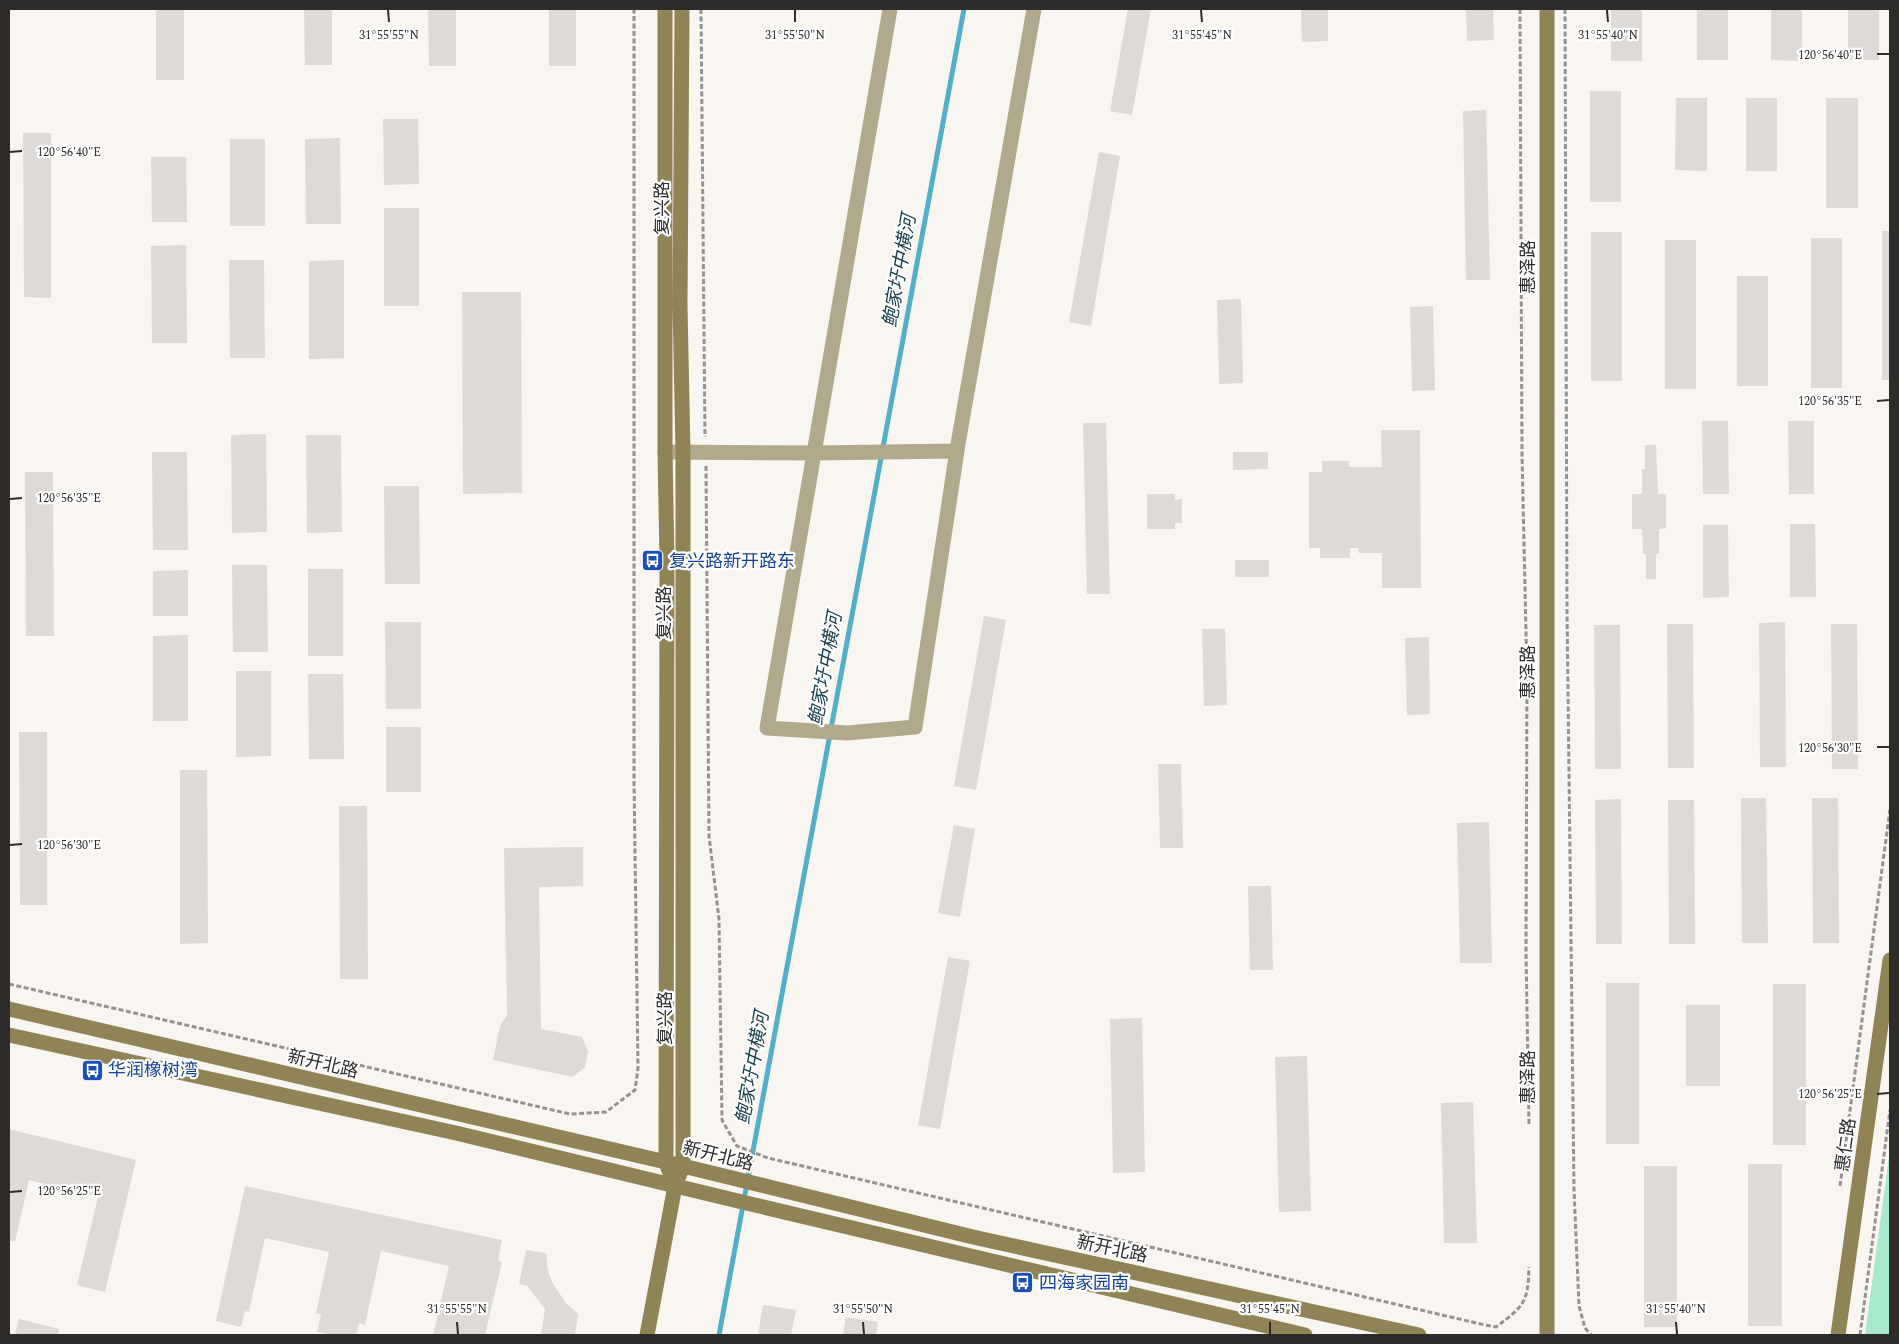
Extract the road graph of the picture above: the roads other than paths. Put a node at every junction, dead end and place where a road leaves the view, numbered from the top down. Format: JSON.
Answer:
{"nodes":[{"id":1,"x":665,"y":9,"type":"edge"},
{"id":2,"x":682,"y":9,"type":"edge"},
{"id":3,"x":890,"y":9,"type":"edge"},
{"id":4,"x":1034,"y":9,"type":"edge"},
{"id":5,"x":1547,"y":9,"type":"edge"},
{"id":6,"x":957,"y":451,"type":"junction"},
{"id":7,"x":665,"y":452,"type":"junction"},
{"id":8,"x":683,"y":452,"type":"junction"},
{"id":9,"x":814,"y":453,"type":"junction"},
{"id":10,"x":1890,"y":960,"type":"edge"},
{"id":11,"x":9,"y":1009,"type":"edge"},
{"id":12,"x":9,"y":1035,"type":"edge"},
{"id":13,"x":666,"y":1162,"type":"junction"},
{"id":14,"x":683,"y":1166,"type":"junction"},
{"id":15,"x":675,"y":1186,"type":"junction"},
{"id":16,"x":647,"y":1335,"type":"edge"},
{"id":17,"x":1305,"y":1335,"type":"edge"},
{"id":18,"x":1419,"y":1335,"type":"edge"},
{"id":19,"x":1547,"y":1335,"type":"edge"},
{"id":20,"x":1838,"y":1335,"type":"edge"}],
"edges":[{"from":1,"to":7,"type":"street","name":"复兴路"},
{"from":2,"to":8,"type":"street","name":"复兴路"},
{"from":3,"to":9,"type":"street"},
{"from":4,"to":6,"type":"street"},
{"from":5,"to":19,"type":"street","name":"惠泽路"},
{"from":6,"to":9,"type":"street"},
{"from":6,"to":9,"type":"street"},
{"from":7,"to":8,"type":"street"},
{"from":7,"to":13,"type":"street","name":"复兴路"},
{"from":8,"to":9,"type":"street"},
{"from":8,"to":14,"type":"street","name":"复兴路"},
{"from":10,"to":20,"type":"street","name":"惠仁路"},
{"from":11,"to":13,"type":"street","name":"新开北路"},
{"from":12,"to":15,"type":"street"},
{"from":13,"to":14,"type":"street","name":"新开北路"},
{"from":13,"to":15,"type":"street","name":"复兴路"},
{"from":14,"to":15,"type":"street","name":"复兴路"},
{"from":14,"to":18,"type":"street","name":"新开北路"},
{"from":15,"to":16,"type":"street","name":"复兴路"},
{"from":15,"to":17,"type":"street"}]}
